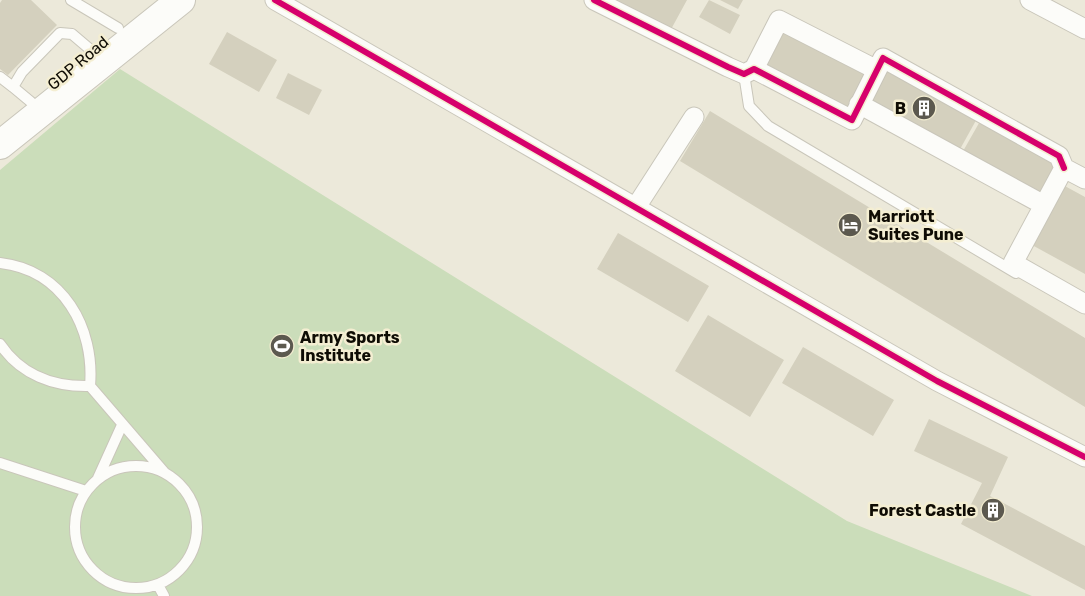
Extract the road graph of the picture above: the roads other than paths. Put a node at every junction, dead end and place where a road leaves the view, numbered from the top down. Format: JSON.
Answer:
{"nodes":[{"id":1,"x":71,"y":0,"type":"edge"},
{"id":2,"x":155,"y":0,"type":"edge"},
{"id":3,"x":181,"y":0,"type":"edge"},
{"id":4,"x":275,"y":0,"type":"edge"},
{"id":5,"x":594,"y":0,"type":"edge"},
{"id":6,"x":1030,"y":0,"type":"edge"},
{"id":7,"x":118,"y":28,"type":"junction"},
{"id":8,"x":1085,"y":29,"type":"edge"},
{"id":9,"x":877,"y":70,"type":"junction"},
{"id":10,"x":749,"y":71,"type":"junction"},
{"id":11,"x":0,"y":77,"type":"edge"},
{"id":12,"x":22,"y":95,"type":"junction"},
{"id":13,"x":859,"y":104,"type":"junction"},
{"id":14,"x":694,"y":117,"type":"dead end"},
{"id":15,"x":0,"y":126,"type":"edge"},
{"id":16,"x":0,"y":145,"type":"edge"},
{"id":17,"x":1064,"y":168,"type":"junction"},
{"id":18,"x":1085,"y":179,"type":"edge"},
{"id":19,"x":1044,"y":204,"type":"junction"},
{"id":20,"x":636,"y":207,"type":"junction"},
{"id":21,"x":0,"y":263,"type":"edge"},
{"id":22,"x":1085,"y":304,"type":"edge"},
{"id":23,"x":1085,"y":314,"type":"edge"},
{"id":24,"x":0,"y":344,"type":"edge"},
{"id":25,"x":90,"y":386,"type":"junction"},
{"id":26,"x":122,"y":425,"type":"junction"},
{"id":27,"x":1085,"y":457,"type":"edge"},
{"id":28,"x":0,"y":463,"type":"edge"},
{"id":29,"x":164,"y":473,"type":"junction"},
{"id":30,"x":98,"y":478,"type":"junction"},
{"id":31,"x":86,"y":491,"type":"junction"},
{"id":32,"x":158,"y":585,"type":"junction"},
{"id":33,"x":164,"y":596,"type":"edge"}],
"edges":[{"from":1,"to":7,"type":"lane"},
{"from":2,"to":7,"type":"main road","name":"GDP Road"},
{"from":3,"to":16,"type":"main road"},
{"from":4,"to":20,"type":"street"},
{"from":5,"to":10,"type":"street"},
{"from":6,"to":8,"type":"street"},
{"from":7,"to":12,"type":"main road","name":"GDP Road"},
{"from":9,"to":10,"type":"street"},
{"from":9,"to":13,"type":"street"},
{"from":9,"to":17,"type":"street"},
{"from":10,"to":13,"type":"street"},
{"from":10,"to":23,"type":"lane"},
{"from":11,"to":12,"type":"lane"},
{"from":12,"to":15,"type":"main road","name":"GDP Road"},
{"from":13,"to":19,"type":"street"},
{"from":14,"to":20,"type":"street"},
{"from":17,"to":18,"type":"street"},
{"from":17,"to":19,"type":"street"},
{"from":19,"to":22,"type":"street"},
{"from":20,"to":27,"type":"street"},
{"from":21,"to":25,"type":"lane"},
{"from":24,"to":25,"type":"lane"},
{"from":25,"to":26,"type":"lane"},
{"from":26,"to":29,"type":"lane"},
{"from":26,"to":30,"type":"lane"},
{"from":28,"to":31,"type":"lane"},
{"from":29,"to":30,"type":"lane"},
{"from":29,"to":32,"type":"lane"},
{"from":30,"to":31,"type":"lane"},
{"from":31,"to":32,"type":"lane"},
{"from":32,"to":33,"type":"lane"}]}
